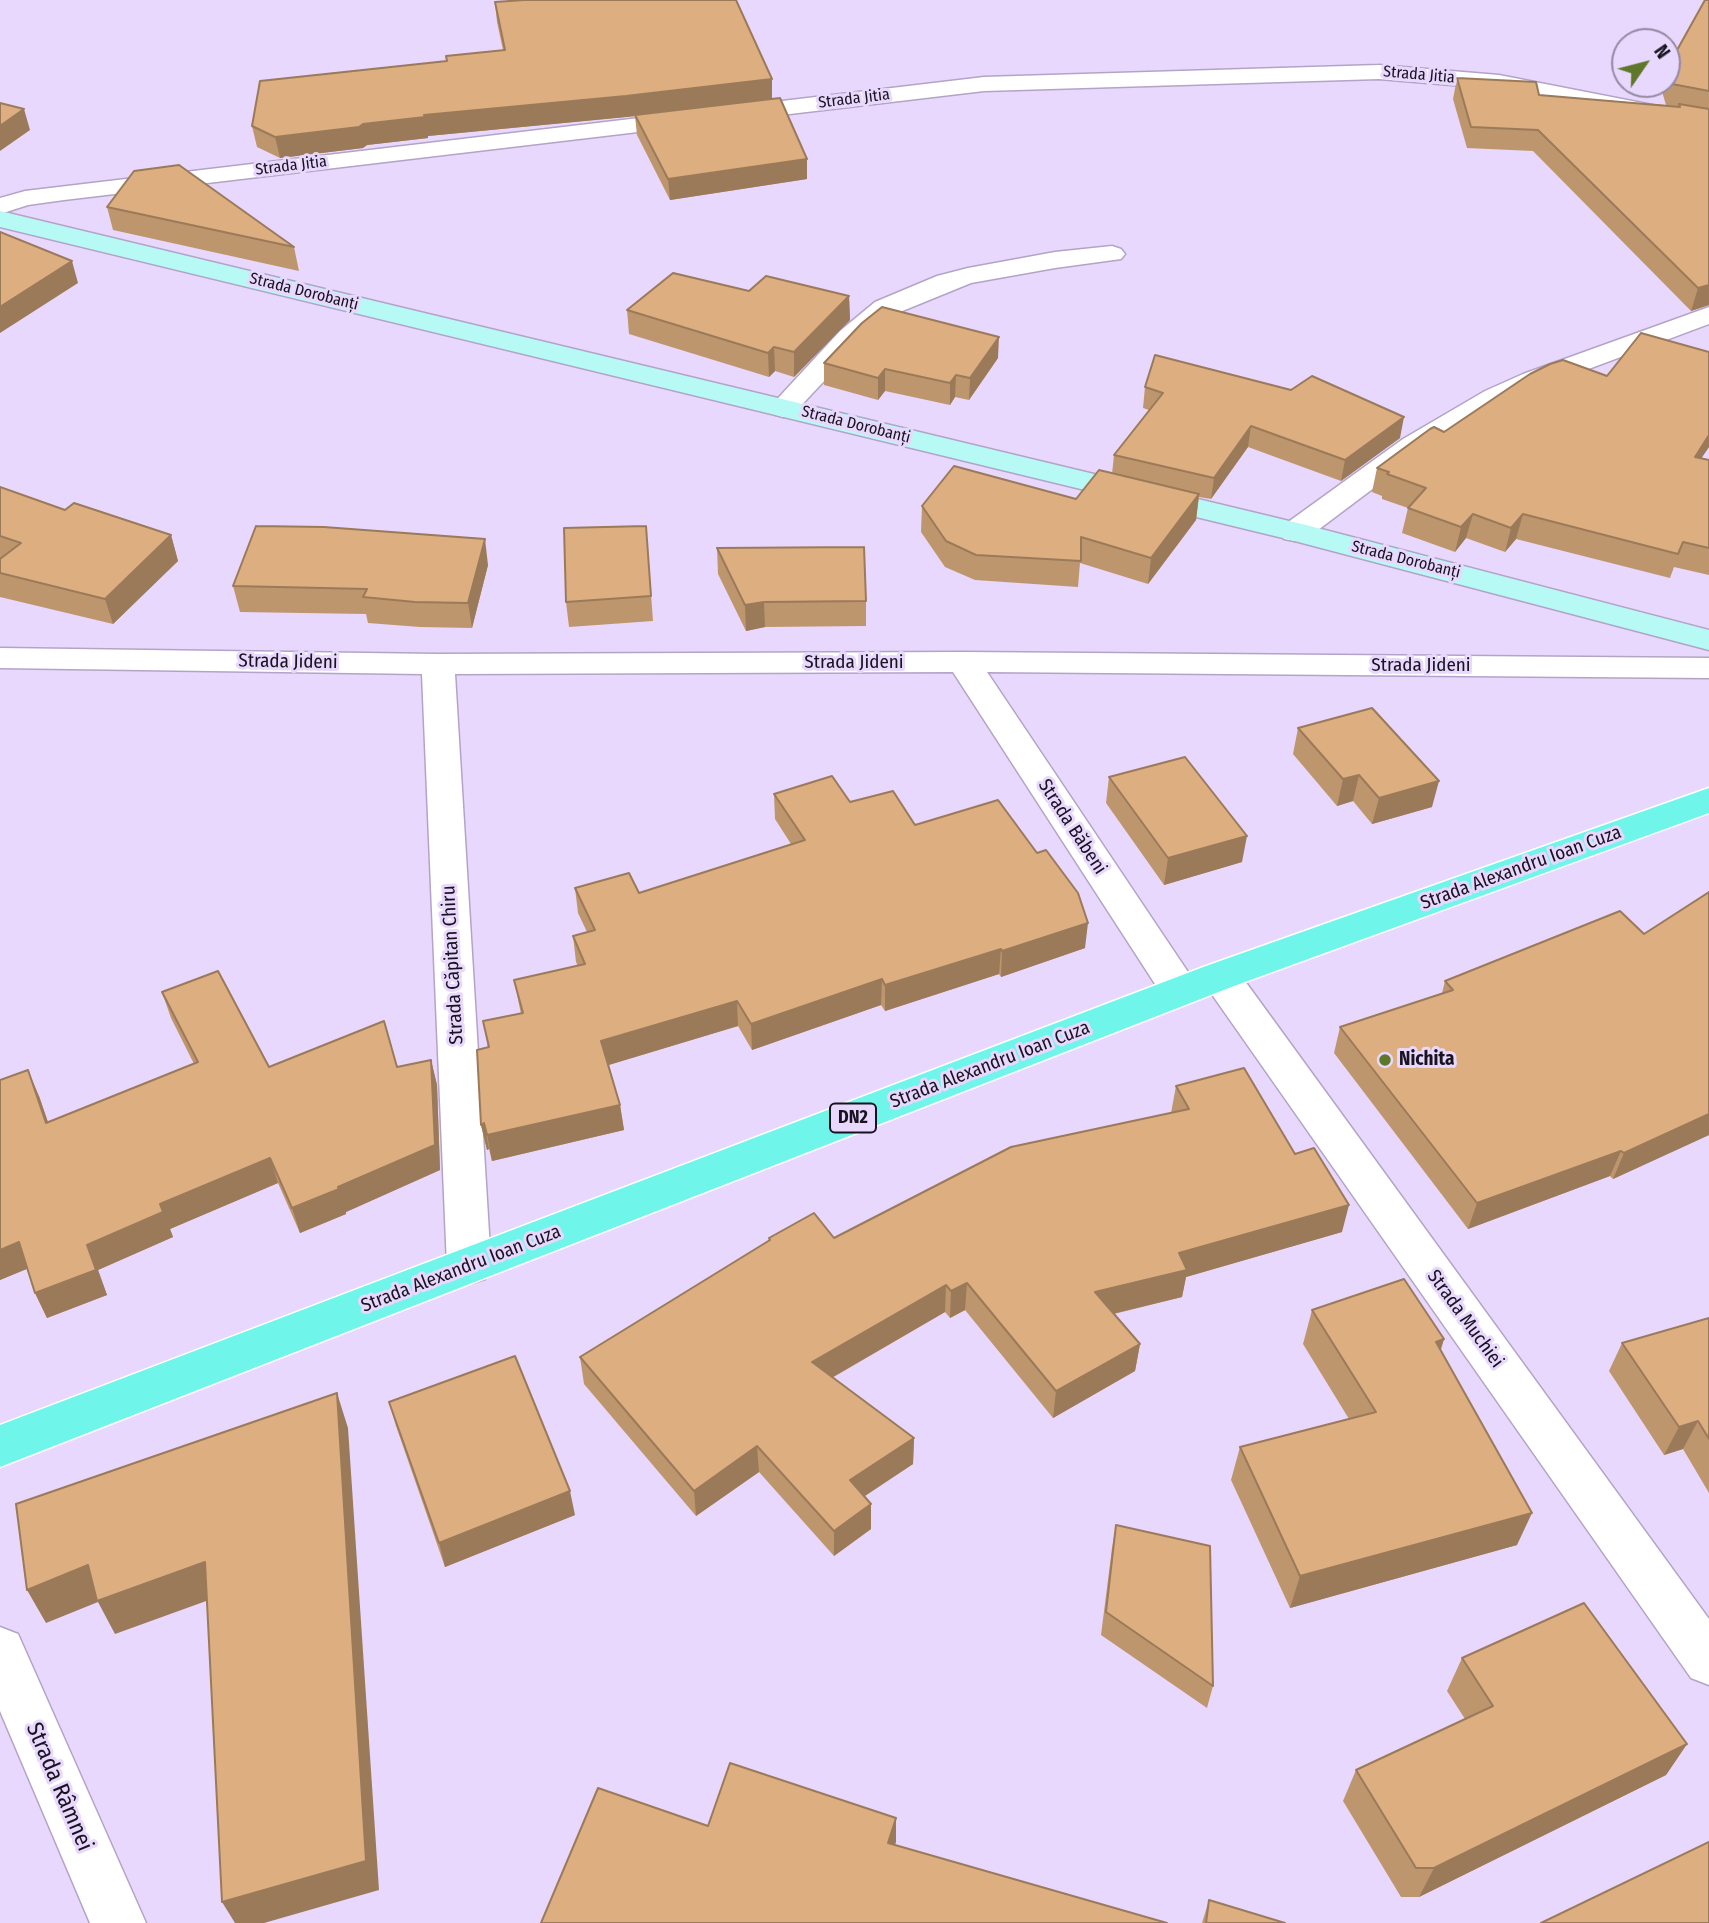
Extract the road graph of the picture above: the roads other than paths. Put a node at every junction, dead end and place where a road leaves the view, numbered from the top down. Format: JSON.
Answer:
{"nodes":[{"id":1,"x":1709,"y":123,"type":"edge"},
{"id":2,"x":0,"y":206,"type":"edge"},
{"id":3,"x":0,"y":219,"type":"edge"},
{"id":4,"x":1112,"y":254,"type":"dead end"},
{"id":5,"x":1709,"y":315,"type":"edge"},
{"id":6,"x":783,"y":408,"type":"junction"},
{"id":7,"x":1295,"y":532,"type":"junction"},
{"id":8,"x":1709,"y":640,"type":"edge"},
{"id":9,"x":0,"y":658,"type":"edge"},
{"id":10,"x":963,"y":662,"type":"junction"},
{"id":11,"x":438,"y":664,"type":"junction"},
{"id":12,"x":1709,"y":668,"type":"edge"},
{"id":13,"x":1709,"y":800,"type":"edge"},
{"id":14,"x":1200,"y":984,"type":"junction"},
{"id":15,"x":469,"y":1266,"type":"junction"},
{"id":16,"x":0,"y":1446,"type":"edge"},
{"id":17,"x":0,"y":1651,"type":"edge"},
{"id":18,"x":1709,"y":1661,"type":"edge"},
{"id":19,"x":118,"y":1923,"type":"edge"}],
"edges":[{"from":1,"to":2,"type":"street","name":"Strada Jitia"},
{"from":3,"to":6,"type":"main road","name":"Strada Dorobanți"},
{"from":4,"to":6,"type":"street"},
{"from":5,"to":7,"type":"street"},
{"from":6,"to":7,"type":"main road","name":"Strada Dorobanți"},
{"from":7,"to":8,"type":"main road","name":"Strada Dorobanți"},
{"from":9,"to":11,"type":"street","name":"Strada Jideni"},
{"from":10,"to":11,"type":"street","name":"Strada Jideni"},
{"from":10,"to":12,"type":"street","name":"Strada Jideni"},
{"from":10,"to":14,"type":"street","name":"Strada Băbeni"},
{"from":11,"to":15,"type":"street","name":"Strada Căpitan Chiru"},
{"from":13,"to":14,"type":"main road","name":"Strada Alexandru Ioan Cuza","number":"DN2"},
{"from":14,"to":15,"type":"main road","name":"Strada Alexandru Ioan Cuza","number":"DN2"},
{"from":14,"to":18,"type":"street","name":"Strada Muchiei"},
{"from":15,"to":16,"type":"main road","name":"Strada Alexandru Ioan Cuza","number":"DN2"},
{"from":17,"to":19,"type":"street","name":"Strada Râmnei"}]}
